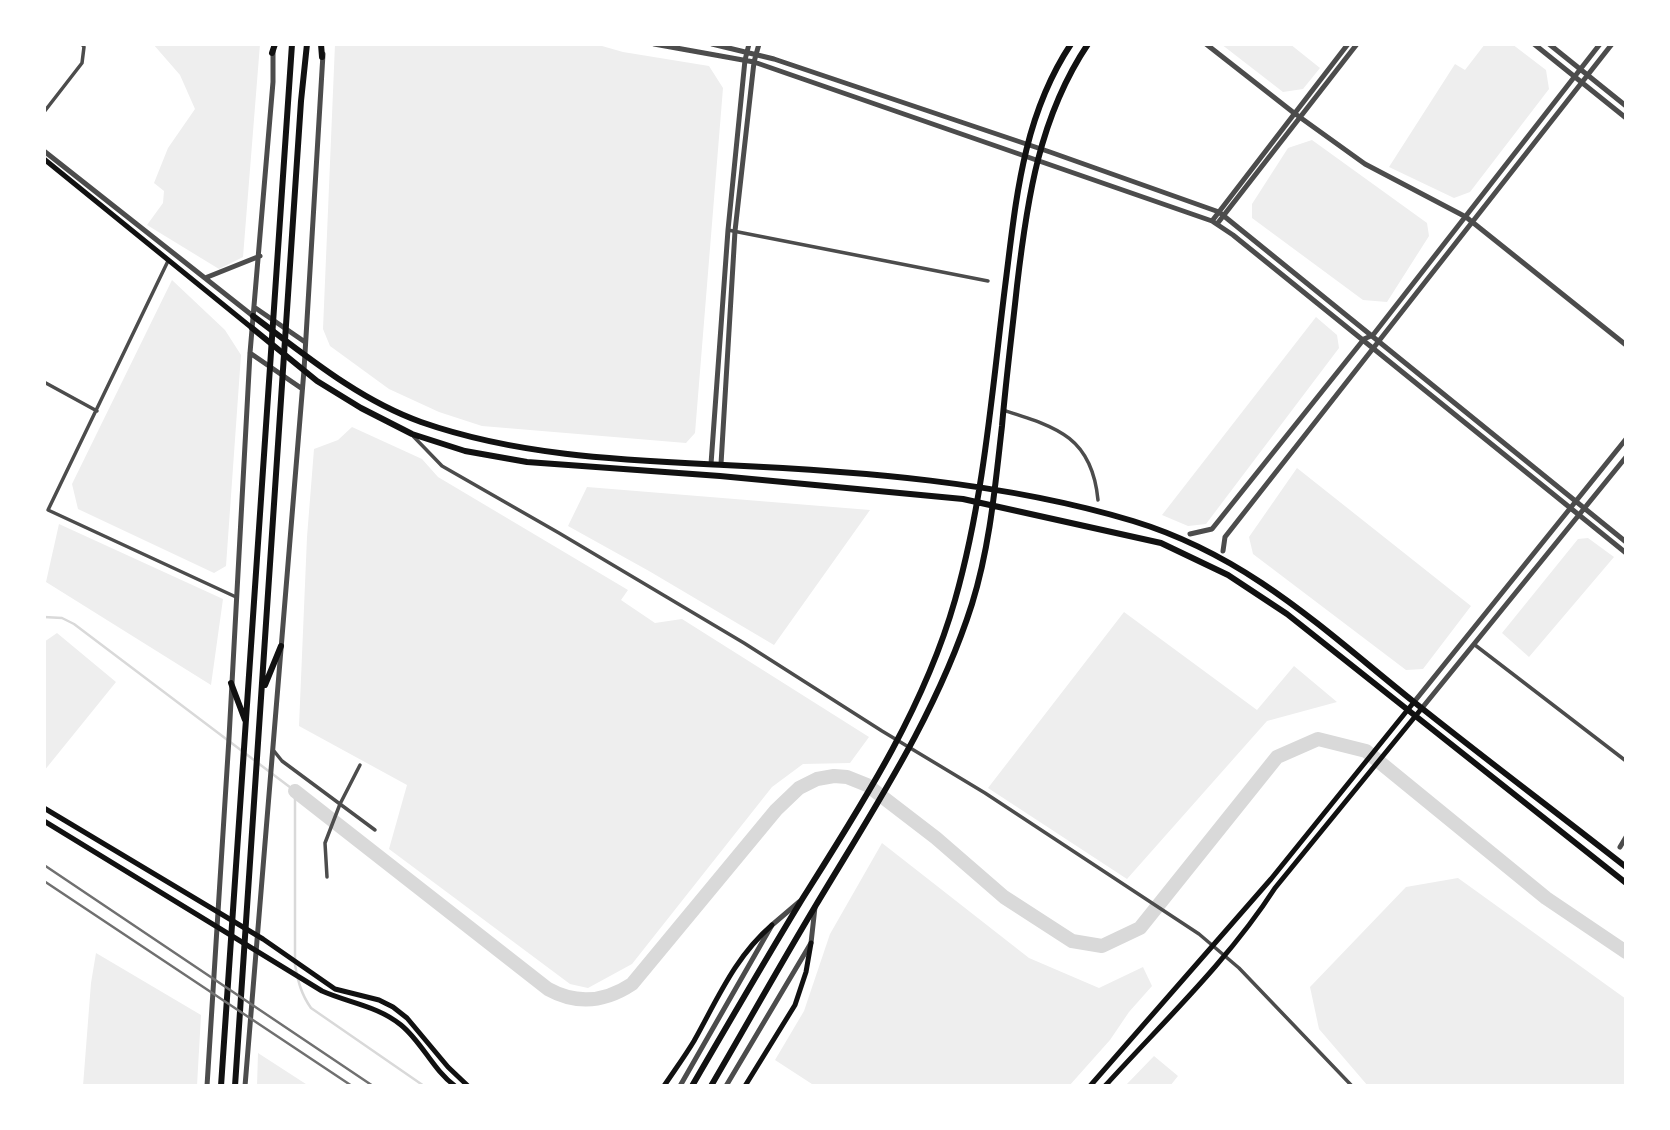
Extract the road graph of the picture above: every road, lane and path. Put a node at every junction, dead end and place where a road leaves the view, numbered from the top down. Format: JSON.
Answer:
{"nodes":[{"id":1,"x":82,"y":44,"type":"edge"},
{"id":2,"x":275,"y":44,"type":"edge"},
{"id":3,"x":292,"y":44,"type":"edge"},
{"id":4,"x":307,"y":44,"type":"edge"},
{"id":5,"x":323,"y":44,"type":"edge"},
{"id":6,"x":654,"y":44,"type":"edge"},
{"id":7,"x":712,"y":44,"type":"edge"},
{"id":8,"x":759,"y":44,"type":"edge"},
{"id":9,"x":1071,"y":44,"type":"edge"},
{"id":10,"x":1088,"y":44,"type":"edge"},
{"id":11,"x":1206,"y":44,"type":"edge"},
{"id":12,"x":1348,"y":44,"type":"edge"},
{"id":13,"x":1357,"y":44,"type":"edge"},
{"id":14,"x":1534,"y":44,"type":"edge"},
{"id":15,"x":1549,"y":44,"type":"edge"},
{"id":16,"x":1600,"y":44,"type":"edge"},
{"id":17,"x":1612,"y":44,"type":"edge"},
{"id":18,"x":748,"y":47,"type":"edge"},
{"id":19,"x":272,"y":53,"type":"joint"},
{"id":20,"x":756,"y":53,"type":"junction"},
{"id":21,"x":322,"y":57,"type":"joint"},
{"id":22,"x":745,"y":60,"type":"junction"},
{"id":23,"x":754,"y":62,"type":"junction"},
{"id":24,"x":1581,"y":69,"type":"junction"},
{"id":25,"x":1588,"y":75,"type":"junction"},
{"id":26,"x":1575,"y":77,"type":"junction"},
{"id":27,"x":1582,"y":82,"type":"junction"},
{"id":28,"x":1626,"y":106,"type":"edge"},
{"id":29,"x":44,"y":112,"type":"edge"},
{"id":30,"x":1297,"y":116,"type":"junction"},
{"id":31,"x":1626,"y":118,"type":"edge"},
{"id":32,"x":1026,"y":144,"type":"junction"},
{"id":33,"x":1040,"y":148,"type":"junction"},
{"id":34,"x":44,"y":151,"type":"edge"},
{"id":35,"x":1025,"y":156,"type":"junction"},
{"id":36,"x":44,"y":159,"type":"edge"},
{"id":37,"x":1036,"y":159,"type":"junction"},
{"id":38,"x":1222,"y":213,"type":"junction"},
{"id":39,"x":1466,"y":217,"type":"junction"},
{"id":40,"x":1215,"y":222,"type":"junction"},
{"id":41,"x":1473,"y":222,"type":"junction"},
{"id":42,"x":732,"y":231,"type":"junction"},
{"id":43,"x":260,"y":256,"type":"junction"},
{"id":44,"x":169,"y":260,"type":"junction"},
{"id":45,"x":205,"y":278,"type":"junction"},
{"id":46,"x":988,"y":281,"type":"dead end"},
{"id":47,"x":254,"y":307,"type":"junction"},
{"id":48,"x":253,"y":316,"type":"junction"},
{"id":49,"x":252,"y":328,"type":"junction"},
{"id":50,"x":1373,"y":335,"type":"junction"},
{"id":51,"x":1364,"y":339,"type":"junction"},
{"id":52,"x":1380,"y":340,"type":"junction"},
{"id":53,"x":306,"y":342,"type":"junction"},
{"id":54,"x":1626,"y":345,"type":"edge"},
{"id":55,"x":1376,"y":348,"type":"junction"},
{"id":56,"x":250,"y":353,"type":"junction"},
{"id":57,"x":305,"y":354,"type":"junction"},
{"id":58,"x":304,"y":370,"type":"junction"},
{"id":59,"x":44,"y":382,"type":"edge"},
{"id":60,"x":301,"y":388,"type":"junction"},
{"id":61,"x":1003,"y":410,"type":"junction"},
{"id":62,"x":97,"y":411,"type":"junction"},
{"id":63,"x":412,"y":434,"type":"junction"},
{"id":64,"x":1626,"y":439,"type":"edge"},
{"id":65,"x":1626,"y":457,"type":"edge"},
{"id":66,"x":711,"y":464,"type":"junction"},
{"id":67,"x":721,"y":464,"type":"junction"},
{"id":68,"x":979,"y":489,"type":"junction"},
{"id":69,"x":995,"y":491,"type":"junction"},
{"id":70,"x":1098,"y":500,"type":"dead end"},
{"id":71,"x":1576,"y":501,"type":"junction"},
{"id":72,"x":977,"y":502,"type":"junction"},
{"id":73,"x":994,"y":506,"type":"junction"},
{"id":74,"x":1570,"y":508,"type":"junction"},
{"id":75,"x":1585,"y":508,"type":"junction"},
{"id":76,"x":1579,"y":515,"type":"junction"},
{"id":77,"x":1190,"y":534,"type":"dead end"},
{"id":78,"x":1626,"y":542,"type":"edge"},
{"id":79,"x":1223,"y":551,"type":"dead end"},
{"id":80,"x":1626,"y":553,"type":"edge"},
{"id":81,"x":236,"y":597,"type":"junction"},
{"id":82,"x":1475,"y":645,"type":"junction"},
{"id":83,"x":281,"y":646,"type":"junction"},
{"id":84,"x":231,"y":683,"type":"junction"},
{"id":85,"x":262,"y":693,"type":"junction"},
{"id":86,"x":1414,"y":702,"type":"junction"},
{"id":87,"x":1422,"y":708,"type":"junction"},
{"id":88,"x":1407,"y":710,"type":"junction"},
{"id":89,"x":1415,"y":716,"type":"junction"},
{"id":90,"x":246,"y":722,"type":"junction"},
{"id":91,"x":898,"y":740,"type":"junction"},
{"id":92,"x":911,"y":747,"type":"junction"},
{"id":93,"x":272,"y":749,"type":"junction"},
{"id":94,"x":1626,"y":761,"type":"edge"},
{"id":95,"x":360,"y":765,"type":"dead end"},
{"id":96,"x":340,"y":804,"type":"junction"},
{"id":97,"x":44,"y":808,"type":"edge"},
{"id":98,"x":44,"y":821,"type":"edge"},
{"id":99,"x":375,"y":830,"type":"dead end"},
{"id":100,"x":1626,"y":837,"type":"edge"},
{"id":101,"x":1620,"y":846,"type":"dead end"},
{"id":102,"x":1626,"y":867,"type":"edge"},
{"id":103,"x":327,"y":877,"type":"dead end"},
{"id":104,"x":1626,"y":883,"type":"edge"},
{"id":105,"x":804,"y":897,"type":"junction"},
{"id":106,"x":815,"y":906,"type":"junction"},
{"id":107,"x":772,"y":925,"type":"junction"},
{"id":108,"x":811,"y":943,"type":"junction"},
{"id":109,"x":1213,"y":946,"type":"junction"},
{"id":110,"x":1225,"y":956,"type":"junction"},
{"id":111,"x":207,"y":1086,"type":"edge"},
{"id":112,"x":221,"y":1086,"type":"edge"},
{"id":113,"x":235,"y":1086,"type":"edge"},
{"id":114,"x":245,"y":1086,"type":"edge"},
{"id":115,"x":455,"y":1086,"type":"edge"},
{"id":116,"x":468,"y":1086,"type":"edge"},
{"id":117,"x":664,"y":1086,"type":"edge"},
{"id":118,"x":680,"y":1086,"type":"edge"},
{"id":119,"x":692,"y":1086,"type":"edge"},
{"id":120,"x":711,"y":1086,"type":"edge"},
{"id":121,"x":726,"y":1086,"type":"edge"},
{"id":122,"x":745,"y":1086,"type":"edge"},
{"id":123,"x":1090,"y":1086,"type":"edge"},
{"id":124,"x":1105,"y":1086,"type":"edge"},
{"id":125,"x":1352,"y":1086,"type":"edge"}],
"edges":[{"from":1,"to":29,"type":"street"},
{"from":2,"to":19,"type":"main road"},
{"from":3,"to":90,"type":"main road"},
{"from":4,"to":85,"type":"main road"},
{"from":5,"to":21,"type":"main road"},
{"from":6,"to":22,"type":"street"},
{"from":7,"to":18,"type":"street"},
{"from":8,"to":20,"type":"street"},
{"from":9,"to":32,"type":"main road"},
{"from":10,"to":33,"type":"main road"},
{"from":11,"to":30,"type":"street"},
{"from":12,"to":30,"type":"street"},
{"from":13,"to":30,"type":"street"},
{"from":14,"to":26,"type":"street"},
{"from":15,"to":24,"type":"street"},
{"from":16,"to":24,"type":"street"},
{"from":17,"to":25,"type":"street"},
{"from":18,"to":20,"type":"street"},
{"from":18,"to":22,"type":"street"},
{"from":19,"to":43,"type":"street"},
{"from":20,"to":23,"type":"street"},
{"from":20,"to":32,"type":"street"},
{"from":21,"to":53,"type":"street"},
{"from":22,"to":23,"type":"street"},
{"from":22,"to":42,"type":"street"},
{"from":23,"to":35,"type":"street"},
{"from":23,"to":42,"type":"street"},
{"from":24,"to":25,"type":"street"},
{"from":24,"to":26,"type":"street"},
{"from":25,"to":27,"type":"street"},
{"from":25,"to":28,"type":"street"},
{"from":26,"to":27,"type":"street"},
{"from":26,"to":39,"type":"street"},
{"from":27,"to":31,"type":"street"},
{"from":27,"to":41,"type":"street"},
{"from":30,"to":38,"type":"street"},
{"from":30,"to":39,"type":"street"},
{"from":32,"to":33,"type":"street"},
{"from":32,"to":35,"type":"main road"},
{"from":33,"to":37,"type":"main road"},
{"from":33,"to":38,"type":"street"},
{"from":34,"to":45,"type":"street"},
{"from":35,"to":37,"type":"street"},
{"from":35,"to":68,"type":"main road"},
{"from":36,"to":44,"type":"main road"},
{"from":37,"to":40,"type":"street"},
{"from":37,"to":61,"type":"main road"},
{"from":38,"to":40,"type":"street"},
{"from":38,"to":50,"type":"street"},
{"from":39,"to":41,"type":"street"},
{"from":39,"to":50,"type":"street"},
{"from":40,"to":51,"type":"street"},
{"from":41,"to":52,"type":"street"},
{"from":41,"to":54,"type":"street"},
{"from":42,"to":46,"type":"street"},
{"from":42,"to":66,"type":"street"},
{"from":42,"to":67,"type":"street"},
{"from":43,"to":45,"type":"street"},
{"from":43,"to":47,"type":"street"},
{"from":44,"to":49,"type":"main road"},
{"from":44,"to":62,"type":"street"},
{"from":45,"to":48,"type":"street"},
{"from":47,"to":48,"type":"street"},
{"from":47,"to":53,"type":"street"},
{"from":48,"to":49,"type":"street"},
{"from":48,"to":57,"type":"main road"},
{"from":49,"to":56,"type":"street"},
{"from":49,"to":58,"type":"main road"},
{"from":50,"to":51,"type":"street"},
{"from":50,"to":52,"type":"street"},
{"from":51,"to":55,"type":"street"},
{"from":51,"to":77,"type":"street"},
{"from":52,"to":55,"type":"street"},
{"from":52,"to":71,"type":"street"},
{"from":53,"to":57,"type":"street"},
{"from":55,"to":74,"type":"street"},
{"from":55,"to":79,"type":"street"},
{"from":56,"to":60,"type":"street"},
{"from":56,"to":81,"type":"street"},
{"from":57,"to":58,"type":"street"},
{"from":57,"to":66,"type":"main road"},
{"from":58,"to":60,"type":"street"},
{"from":58,"to":63,"type":"main road"},
{"from":59,"to":62,"type":"street"},
{"from":60,"to":83,"type":"street"},
{"from":61,"to":69,"type":"main road"},
{"from":61,"to":70,"type":"street"},
{"from":62,"to":81,"type":"street"},
{"from":63,"to":72,"type":"main road"},
{"from":63,"to":91,"type":"street"},
{"from":64,"to":71,"type":"street"},
{"from":65,"to":75,"type":"street"},
{"from":66,"to":67,"type":"main road"},
{"from":67,"to":68,"type":"main road"},
{"from":68,"to":69,"type":"main road"},
{"from":68,"to":72,"type":"main road"},
{"from":69,"to":73,"type":"main road"},
{"from":69,"to":86,"type":"main road"},
{"from":71,"to":74,"type":"street"},
{"from":71,"to":75,"type":"street"},
{"from":72,"to":73,"type":"main road"},
{"from":72,"to":91,"type":"main road"},
{"from":73,"to":88,"type":"main road"},
{"from":73,"to":92,"type":"main road"},
{"from":74,"to":76,"type":"street"},
{"from":74,"to":86,"type":"street"},
{"from":75,"to":76,"type":"street"},
{"from":75,"to":78,"type":"street"},
{"from":76,"to":80,"type":"street"},
{"from":76,"to":82,"type":"street"},
{"from":81,"to":84,"type":"street"},
{"from":82,"to":87,"type":"street"},
{"from":82,"to":94,"type":"street"},
{"from":83,"to":85,"type":"main road"},
{"from":83,"to":93,"type":"street"},
{"from":84,"to":90,"type":"main road"},
{"from":84,"to":111,"type":"street"},
{"from":85,"to":113,"type":"main road"},
{"from":86,"to":87,"type":"main road"},
{"from":86,"to":88,"type":"main road"},
{"from":87,"to":89,"type":"main road"},
{"from":87,"to":102,"type":"main road"},
{"from":88,"to":89,"type":"main road"},
{"from":88,"to":109,"type":"main road"},
{"from":89,"to":104,"type":"main road"},
{"from":89,"to":110,"type":"main road"},
{"from":90,"to":112,"type":"main road"},
{"from":91,"to":92,"type":"street"},
{"from":91,"to":105,"type":"main road"},
{"from":92,"to":106,"type":"main road"},
{"from":92,"to":109,"type":"street"},
{"from":93,"to":96,"type":"street"},
{"from":93,"to":114,"type":"street"},
{"from":95,"to":96,"type":"street"},
{"from":96,"to":99,"type":"street"},
{"from":96,"to":103,"type":"street"},
{"from":97,"to":116,"type":"main road"},
{"from":98,"to":115,"type":"main road"},
{"from":100,"to":101,"type":"street"},
{"from":105,"to":107,"type":"street"},
{"from":105,"to":119,"type":"main road"},
{"from":106,"to":108,"type":"street"},
{"from":106,"to":120,"type":"main road"},
{"from":107,"to":117,"type":"main road"},
{"from":107,"to":118,"type":"street"},
{"from":108,"to":121,"type":"street"},
{"from":108,"to":122,"type":"main road"},
{"from":109,"to":110,"type":"street"},
{"from":109,"to":123,"type":"main road"},
{"from":110,"to":124,"type":"main road"},
{"from":110,"to":125,"type":"street"}]}
